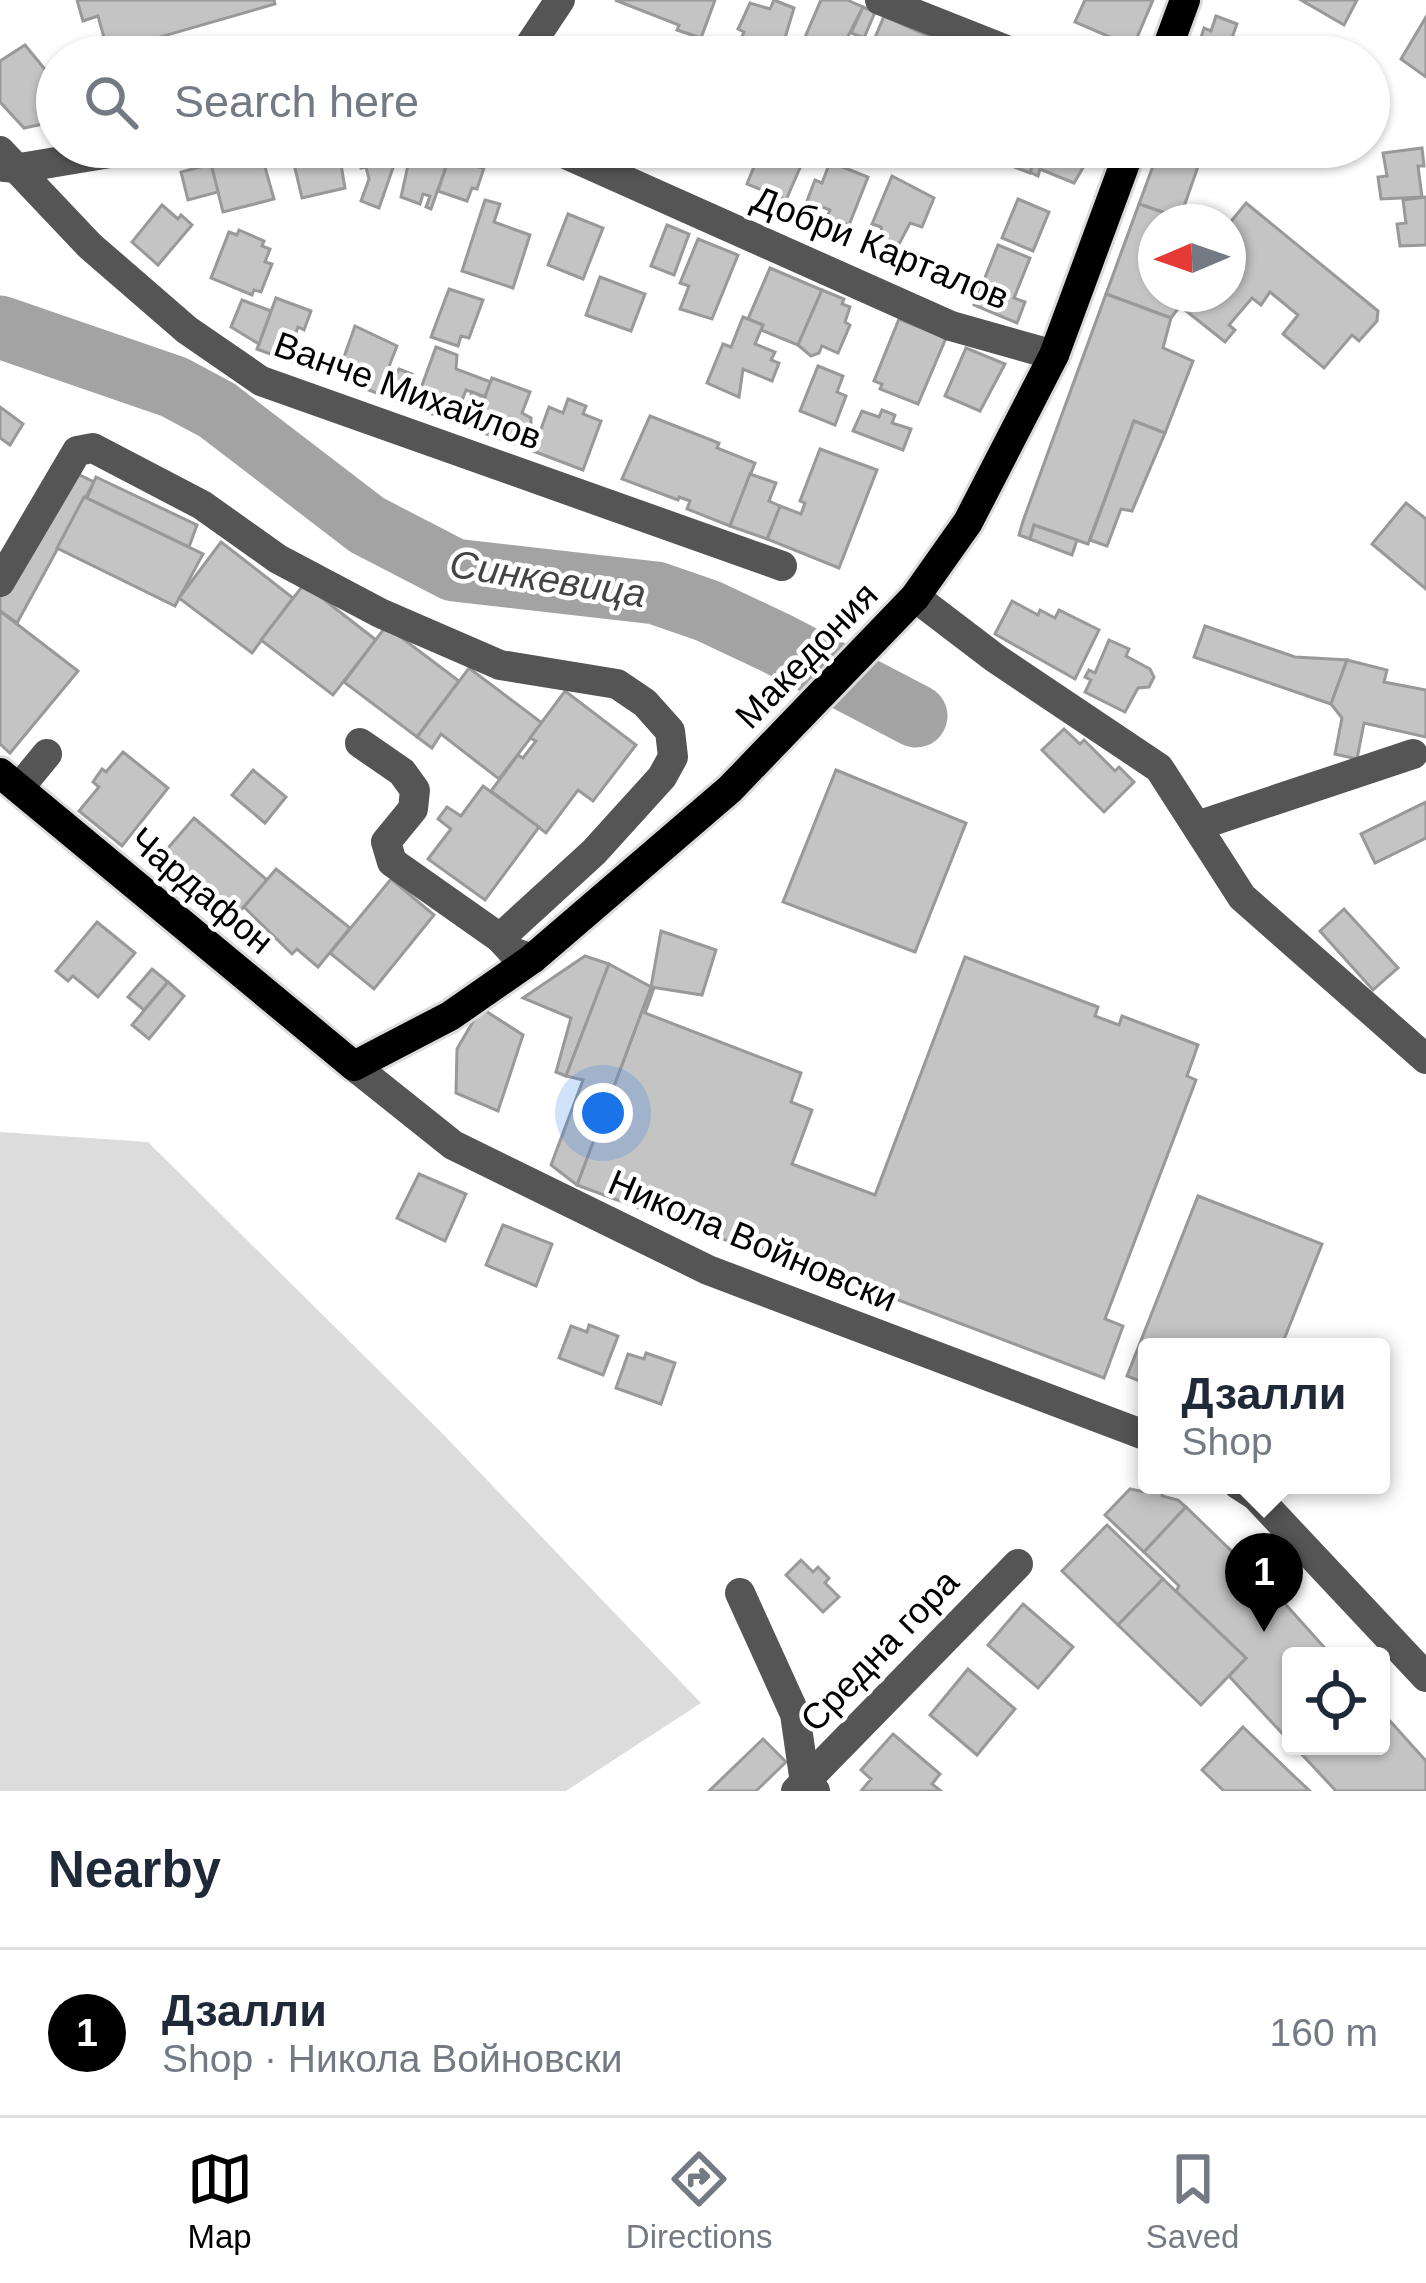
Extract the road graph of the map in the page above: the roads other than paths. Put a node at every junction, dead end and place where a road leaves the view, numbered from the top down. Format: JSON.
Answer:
{"nodes":[{"id":1,"x":560,"y":0,"type":"edge"},
{"id":2,"x":880,"y":0,"type":"edge"},
{"id":3,"x":1185,"y":0,"type":"edge"},
{"id":4,"x":536,"y":36,"type":"edge"},
{"id":5,"x":971,"y":36,"type":"edge"},
{"id":6,"x":1172,"y":36,"type":"edge"},
{"id":7,"x":7,"y":162,"type":"edge"},
{"id":8,"x":597,"y":168,"type":"edge"},
{"id":9,"x":1123,"y":168,"type":"edge"},
{"id":10,"x":1054,"y":355,"type":"junction"},
{"id":11,"x":782,"y":566,"type":"dead end"},
{"id":12,"x":0,"y":583,"type":"edge"},
{"id":13,"x":915,"y":597,"type":"junction"},
{"id":14,"x":360,"y":743,"type":"dead end"},
{"id":15,"x":47,"y":754,"type":"dead end"},
{"id":16,"x":1413,"y":754,"type":"dead end"},
{"id":17,"x":9,"y":781,"type":"edge"},
{"id":18,"x":1197,"y":826,"type":"junction"},
{"id":19,"x":500,"y":938,"type":"junction"},
{"id":20,"x":532,"y":959,"type":"junction"},
{"id":21,"x":1426,"y":1059,"type":"edge"},
{"id":22,"x":354,"y":1066,"type":"junction"},
{"id":23,"x":1138,"y":1433,"type":"edge"},
{"id":24,"x":1253,"y":1494,"type":"edge"},
{"id":25,"x":1018,"y":1564,"type":"dead end"},
{"id":26,"x":740,"y":1593,"type":"dead end"},
{"id":27,"x":1426,"y":1677,"type":"edge"},
{"id":28,"x":805,"y":1788,"type":"edge"}],
"edges":[{"from":1,"to":4,"type":"street"},
{"from":2,"to":5,"type":"street"},
{"from":3,"to":6,"type":"main road"},
{"from":7,"to":11,"type":"street","name":"Ванче Михайлов"},
{"from":8,"to":10,"type":"street","name":"Добри Карталов"},
{"from":9,"to":10,"type":"main road","name":"Македония"},
{"from":10,"to":13,"type":"main road","name":"Македония"},
{"from":12,"to":19,"type":"street"},
{"from":13,"to":18,"type":"street"},
{"from":13,"to":20,"type":"main road","name":"Македония"},
{"from":14,"to":19,"type":"street"},
{"from":15,"to":17,"type":"street"},
{"from":16,"to":18,"type":"street"},
{"from":17,"to":22,"type":"main road","name":"Чардафон"},
{"from":18,"to":21,"type":"street"},
{"from":19,"to":20,"type":"street"},
{"from":20,"to":22,"type":"main road","name":"Македония"},
{"from":22,"to":23,"type":"street","name":"Никола Войновски"},
{"from":24,"to":27,"type":"street"},
{"from":25,"to":28,"type":"street","name":"Средна гора"},
{"from":26,"to":28,"type":"street"}]}
